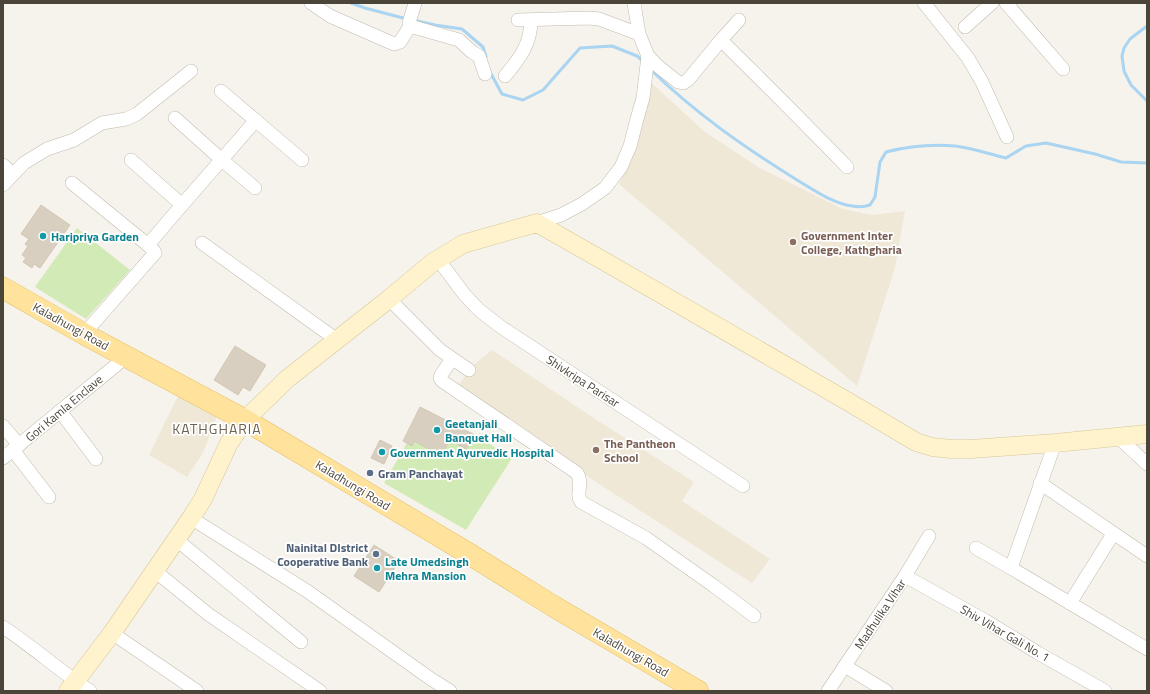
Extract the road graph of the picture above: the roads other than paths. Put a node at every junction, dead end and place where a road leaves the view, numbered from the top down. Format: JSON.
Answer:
{"nodes":[{"id":1,"x":311,"y":3,"type":"edge"},
{"id":2,"x":634,"y":3,"type":"edge"},
{"id":3,"x":924,"y":3,"type":"edge"},
{"id":4,"x":992,"y":3,"type":"edge"},
{"id":5,"x":1006,"y":3,"type":"edge"},
{"id":6,"x":412,"y":16,"type":"edge"},
{"id":7,"x":739,"y":20,"type":"dead end"},
{"id":8,"x":965,"y":27,"type":"dead end"},
{"id":9,"x":639,"y":34,"type":"junction"},
{"id":10,"x":721,"y":40,"type":"junction"},
{"id":11,"x":648,"y":56,"type":"junction"},
{"id":12,"x":1063,"y":69,"type":"dead end"},
{"id":13,"x":191,"y":71,"type":"dead end"},
{"id":14,"x":484,"y":74,"type":"dead end"},
{"id":15,"x":505,"y":76,"type":"dead end"},
{"id":16,"x":221,"y":91,"type":"dead end"},
{"id":17,"x":175,"y":118,"type":"dead end"},
{"id":18,"x":256,"y":120,"type":"junction"},
{"id":19,"x":1007,"y":137,"type":"dead end"},
{"id":20,"x":131,"y":160,"type":"dead end"},
{"id":21,"x":222,"y":160,"type":"junction"},
{"id":22,"x":302,"y":160,"type":"dead end"},
{"id":23,"x":3,"y":165,"type":"edge"},
{"id":24,"x":848,"y":167,"type":"dead end"},
{"id":25,"x":13,"y":174,"type":"junction"},
{"id":26,"x":72,"y":183,"type":"dead end"},
{"id":27,"x":3,"y":185,"type":"edge"},
{"id":28,"x":255,"y":188,"type":"dead end"},
{"id":29,"x":182,"y":204,"type":"junction"},
{"id":30,"x":537,"y":224,"type":"junction"},
{"id":31,"x":202,"y":243,"type":"dead end"},
{"id":32,"x":148,"y":245,"type":"junction"},
{"id":33,"x":438,"y":260,"type":"junction"},
{"id":34,"x":3,"y":288,"type":"edge"},
{"id":35,"x":388,"y":299,"type":"junction"},
{"id":36,"x":84,"y":334,"type":"junction"},
{"id":37,"x":337,"y":340,"type":"junction"},
{"id":38,"x":126,"y":357,"type":"junction"},
{"id":39,"x":452,"y":359,"type":"junction"},
{"id":40,"x":469,"y":370,"type":"dead end"},
{"id":41,"x":60,"y":411,"type":"junction"},
{"id":42,"x":244,"y":420,"type":"junction"},
{"id":43,"x":3,"y":426,"type":"edge"},
{"id":44,"x":1147,"y":434,"type":"edge"},
{"id":45,"x":1118,"y":437,"type":"junction"},
{"id":46,"x":1056,"y":443,"type":"junction"},
{"id":47,"x":12,"y":451,"type":"edge"},
{"id":48,"x":96,"y":459,"type":"dead end"},
{"id":49,"x":1147,"y":464,"type":"edge"},
{"id":50,"x":1040,"y":483,"type":"junction"},
{"id":51,"x":744,"y":486,"type":"dead end"},
{"id":52,"x":49,"y":497,"type":"dead end"},
{"id":53,"x":192,"y":518,"type":"junction"},
{"id":54,"x":1113,"y":534,"type":"junction"},
{"id":55,"x":929,"y":536,"type":"dead end"},
{"id":56,"x":177,"y":540,"type":"junction"},
{"id":57,"x":976,"y":548,"type":"dead end"},
{"id":58,"x":1147,"y":556,"type":"edge"},
{"id":59,"x":1011,"y":568,"type":"junction"},
{"id":60,"x":155,"y":572,"type":"junction"},
{"id":61,"x":905,"y":576,"type":"junction"},
{"id":62,"x":1070,"y":603,"type":"junction"},
{"id":63,"x":754,"y":616,"type":"dead end"},
{"id":64,"x":3,"y":627,"type":"edge"},
{"id":65,"x":112,"y":633,"type":"junction"},
{"id":66,"x":301,"y":642,"type":"dead end"},
{"id":67,"x":1147,"y":649,"type":"edge"},
{"id":68,"x":845,"y":666,"type":"junction"},
{"id":69,"x":78,"y":688,"type":"edge"},
{"id":70,"x":197,"y":691,"type":"edge"},
{"id":71,"x":320,"y":691,"type":"edge"},
{"id":72,"x":450,"y":691,"type":"edge"},
{"id":73,"x":698,"y":691,"type":"edge"},
{"id":74,"x":828,"y":691,"type":"edge"},
{"id":75,"x":886,"y":691,"type":"edge"},
{"id":76,"x":1105,"y":691,"type":"edge"}],
"edges":[{"from":1,"to":6,"type":"street"},
{"from":2,"to":9,"type":"street"},
{"from":3,"to":19,"type":"street"},
{"from":4,"to":8,"type":"street"},
{"from":5,"to":12,"type":"street"},
{"from":6,"to":14,"type":"street"},
{"from":7,"to":10,"type":"street"},
{"from":9,"to":11,"type":"street"},
{"from":9,"to":15,"type":"street"},
{"from":10,"to":11,"type":"street"},
{"from":10,"to":24,"type":"street"},
{"from":11,"to":30,"type":"street"},
{"from":13,"to":25,"type":"street"},
{"from":16,"to":18,"type":"street"},
{"from":17,"to":21,"type":"street"},
{"from":18,"to":21,"type":"street"},
{"from":18,"to":22,"type":"street"},
{"from":20,"to":29,"type":"street"},
{"from":21,"to":28,"type":"street"},
{"from":21,"to":29,"type":"street"},
{"from":23,"to":25,"type":"street"},
{"from":25,"to":27,"type":"street"},
{"from":26,"to":32,"type":"street"},
{"from":29,"to":32,"type":"street"},
{"from":30,"to":33,"type":"street"},
{"from":30,"to":46,"type":"street"},
{"from":31,"to":37,"type":"street"},
{"from":32,"to":36,"type":"street"},
{"from":33,"to":35,"type":"street"},
{"from":33,"to":51,"type":"street","name":"Shivkripa Parisar"},
{"from":34,"to":36,"type":"main road","name":"Kaladhungi Road"},
{"from":35,"to":37,"type":"street"},
{"from":35,"to":39,"type":"street"},
{"from":36,"to":38,"type":"main road","name":"Kaladhungi Road"},
{"from":37,"to":42,"type":"street"},
{"from":38,"to":41,"type":"street","name":"Gori Kamla Enclave"},
{"from":38,"to":42,"type":"main road","name":"Kaladhungi Road"},
{"from":39,"to":40,"type":"street"},
{"from":39,"to":63,"type":"street"},
{"from":41,"to":47,"type":"street","name":"Gori Kamla Enclave"},
{"from":41,"to":48,"type":"street"},
{"from":42,"to":53,"type":"street"},
{"from":42,"to":73,"type":"main road","name":"Kaladhungi Road"},
{"from":43,"to":47,"type":"street"},
{"from":44,"to":45,"type":"street"},
{"from":45,"to":46,"type":"street"},
{"from":45,"to":49,"type":"street"},
{"from":46,"to":50,"type":"street"},
{"from":47,"to":52,"type":"street"},
{"from":50,"to":54,"type":"street"},
{"from":50,"to":59,"type":"street"},
{"from":53,"to":56,"type":"street"},
{"from":53,"to":72,"type":"street"},
{"from":54,"to":58,"type":"street"},
{"from":54,"to":62,"type":"street"},
{"from":55,"to":61,"type":"street","name":"Madhulika Vihar"},
{"from":56,"to":60,"type":"street"},
{"from":56,"to":66,"type":"street"},
{"from":57,"to":59,"type":"street"},
{"from":59,"to":62,"type":"street"},
{"from":60,"to":65,"type":"street"},
{"from":60,"to":71,"type":"street"},
{"from":61,"to":68,"type":"street","name":"Madhulika Vihar"},
{"from":61,"to":76,"type":"street","name":"Shiv Vihar Gali No. 1"},
{"from":62,"to":67,"type":"street"},
{"from":64,"to":69,"type":"street"},
{"from":65,"to":69,"type":"street"},
{"from":65,"to":70,"type":"street"},
{"from":68,"to":74,"type":"street","name":"Madhulika Vihar"},
{"from":68,"to":75,"type":"street"}]}
